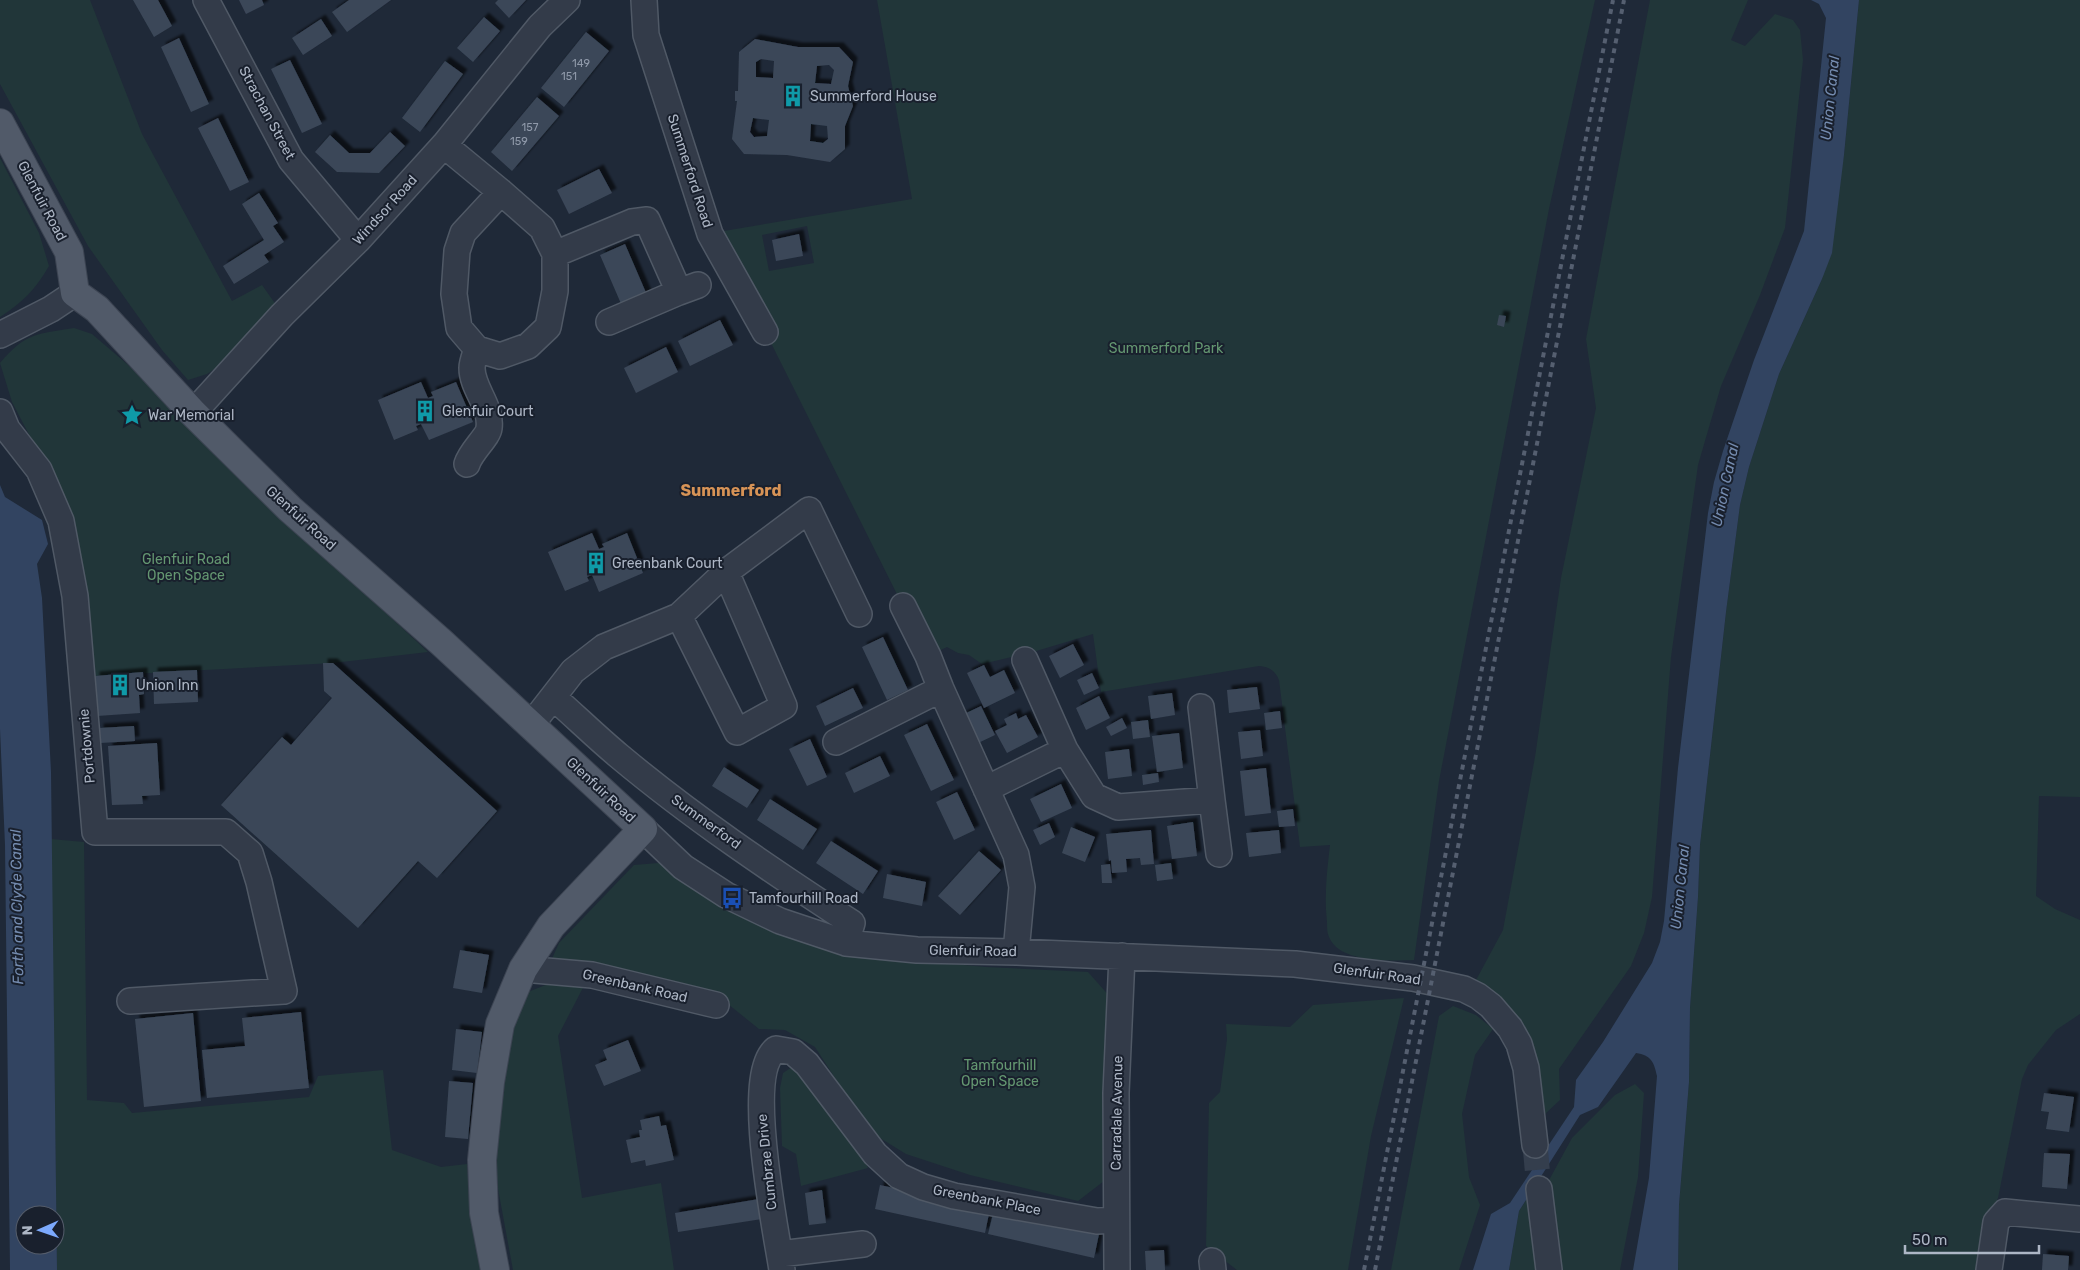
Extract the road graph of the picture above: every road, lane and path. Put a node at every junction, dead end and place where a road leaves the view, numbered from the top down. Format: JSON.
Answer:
{"nodes":[{"id":1,"x":206,"y":0,"type":"edge"},
{"id":2,"x":567,"y":0,"type":"edge"},
{"id":3,"x":644,"y":0,"type":"edge"},
{"id":4,"x":0,"y":123,"type":"edge"},
{"id":5,"x":444,"y":145,"type":"junction"},
{"id":6,"x":501,"y":192,"type":"junction"},
{"id":7,"x":358,"y":240,"type":"junction"},
{"id":8,"x":555,"y":254,"type":"junction"},
{"id":9,"x":74,"y":293,"type":"junction"},
{"id":10,"x":609,"y":322,"type":"dead end"},
{"id":11,"x":765,"y":332,"type":"dead end"},
{"id":12,"x":0,"y":334,"type":"edge"},
{"id":13,"x":477,"y":349,"type":"junction"},
{"id":14,"x":0,"y":412,"type":"edge"},
{"id":15,"x":193,"y":413,"type":"junction"},
{"id":16,"x":467,"y":464,"type":"dead end"},
{"id":17,"x":726,"y":572,"type":"junction"},
{"id":18,"x":903,"y":606,"type":"dead end"},
{"id":19,"x":859,"y":614,"type":"dead end"},
{"id":20,"x":679,"y":616,"type":"junction"},
{"id":21,"x":1025,"y":660,"type":"dead end"},
{"id":22,"x":941,"y":689,"type":"junction"},
{"id":23,"x":553,"y":697,"type":"junction"},
{"id":24,"x":1201,"y":707,"type":"dead end"},
{"id":25,"x":531,"y":725,"type":"junction"},
{"id":26,"x":836,"y":742,"type":"dead end"},
{"id":27,"x":1064,"y":750,"type":"junction"},
{"id":28,"x":986,"y":789,"type":"junction"},
{"id":29,"x":1212,"y":800,"type":"junction"},
{"id":30,"x":643,"y":829,"type":"junction"},
{"id":31,"x":1220,"y":854,"type":"dead end"},
{"id":32,"x":846,"y":943,"type":"junction"},
{"id":33,"x":1016,"y":952,"type":"junction"},
{"id":34,"x":1122,"y":956,"type":"junction"},
{"id":35,"x":523,"y":969,"type":"junction"},
{"id":36,"x":130,"y":1001,"type":"dead end"},
{"id":37,"x":716,"y":1005,"type":"dead end"},
{"id":38,"x":769,"y":1054,"type":"joint"},
{"id":39,"x":1535,"y":1145,"type":"tunnel mouth"},
{"id":40,"x":1540,"y":1189,"type":"tunnel mouth"},
{"id":41,"x":2080,"y":1218,"type":"edge"},
{"id":42,"x":1116,"y":1220,"type":"junction"},
{"id":43,"x":862,"y":1244,"type":"dead end"},
{"id":44,"x":781,"y":1262,"type":"edge"},
{"id":45,"x":495,"y":1270,"type":"edge"},
{"id":46,"x":1118,"y":1270,"type":"edge"},
{"id":47,"x":1548,"y":1270,"type":"edge"},
{"id":48,"x":1989,"y":1270,"type":"edge"}],
"edges":[{"from":1,"to":7,"type":"street","name":"Strachan Street"},
{"from":2,"to":5,"type":"street","name":"Windsor Road"},
{"from":3,"to":11,"type":"street","name":"Summerford Road"},
{"from":4,"to":9,"type":"main road","name":"Glenfuir Road"},
{"from":5,"to":6,"type":"street"},
{"from":5,"to":7,"type":"street","name":"Windsor Road"},
{"from":6,"to":8,"type":"street"},
{"from":6,"to":13,"type":"street"},
{"from":7,"to":15,"type":"street","name":"Windsor Road"},
{"from":8,"to":10,"type":"street"},
{"from":8,"to":13,"type":"street"},
{"from":9,"to":12,"type":"street"},
{"from":9,"to":15,"type":"main road","name":"Glenfuir Road"},
{"from":13,"to":16,"type":"street"},
{"from":14,"to":36,"type":"street","name":"Portdownie"},
{"from":15,"to":25,"type":"main road","name":"Glenfuir Road"},
{"from":17,"to":19,"type":"street"},
{"from":17,"to":20,"type":"street"},
{"from":17,"to":20,"type":"street"},
{"from":18,"to":22,"type":"street"},
{"from":20,"to":23,"type":"street"},
{"from":21,"to":27,"type":"street"},
{"from":22,"to":26,"type":"street"},
{"from":22,"to":28,"type":"street"},
{"from":23,"to":25,"type":"street"},
{"from":23,"to":32,"type":"street","name":"Summerford"},
{"from":24,"to":29,"type":"street"},
{"from":25,"to":30,"type":"main road","name":"Glenfuir Road"},
{"from":27,"to":28,"type":"street"},
{"from":27,"to":29,"type":"street"},
{"from":28,"to":33,"type":"street"},
{"from":29,"to":31,"type":"street"},
{"from":30,"to":32,"type":"street","name":"Glenfuir Road"},
{"from":30,"to":35,"type":"main road"},
{"from":32,"to":33,"type":"street","name":"Glenfuir Road"},
{"from":33,"to":34,"type":"street","name":"Glenfuir Road"},
{"from":34,"to":39,"type":"street","name":"Glenfuir Road"},
{"from":34,"to":42,"type":"street","name":"Carradale Avenue"},
{"from":35,"to":37,"type":"street","name":"Greenbank Road"},
{"from":35,"to":45,"type":"main road"},
{"from":38,"to":42,"type":"street","name":"Greenbank Place"},
{"from":38,"to":44,"type":"street","name":"Cumbrae Drive"},
{"from":40,"to":47,"type":"street"},
{"from":41,"to":48,"type":"street"},
{"from":42,"to":46,"type":"street","name":"Carradale Avenue"},
{"from":43,"to":44,"type":"street"}]}
